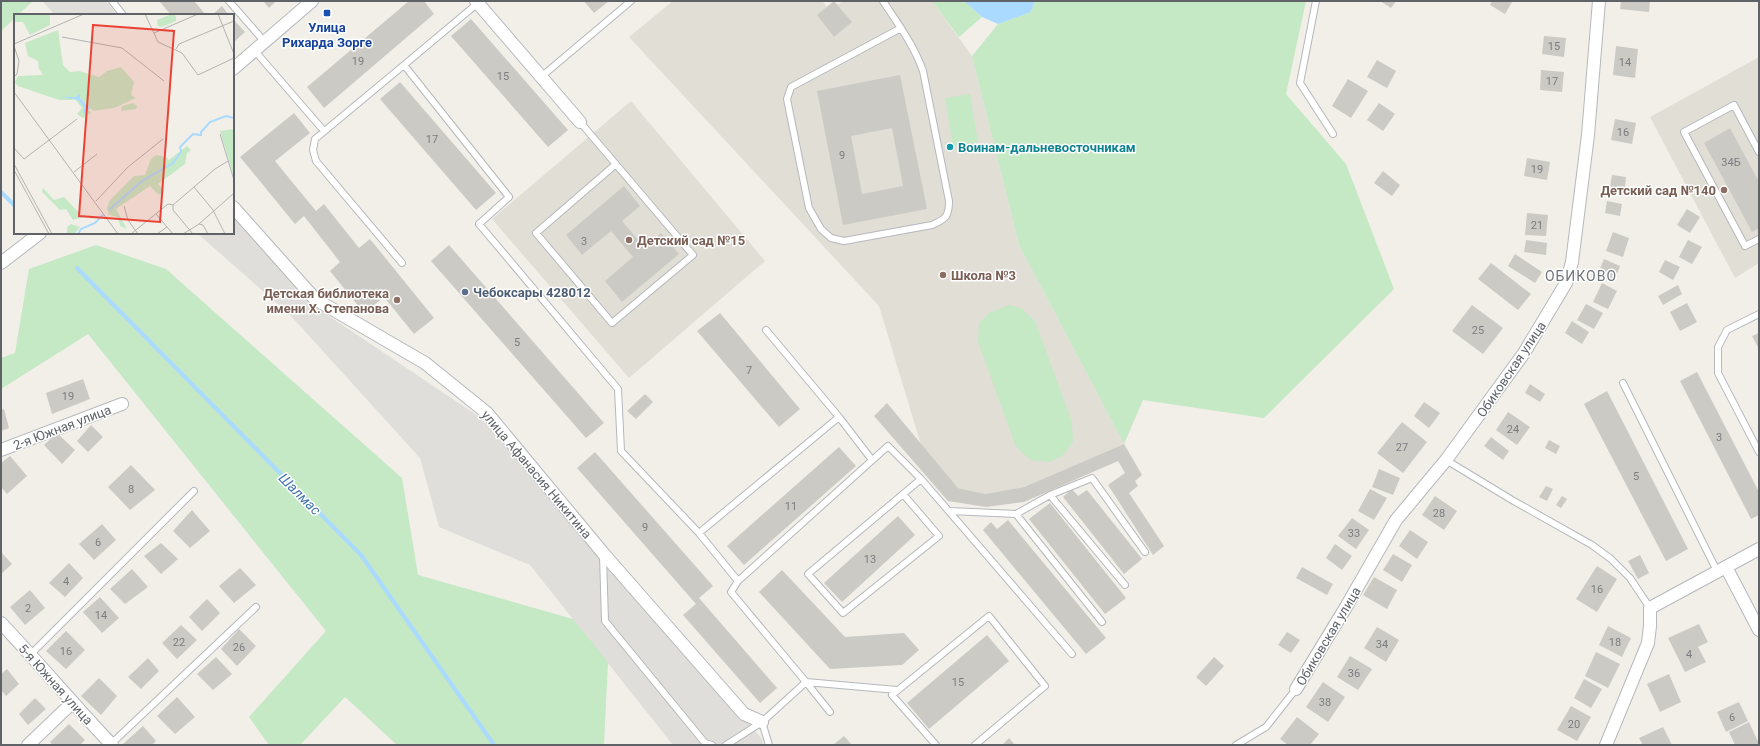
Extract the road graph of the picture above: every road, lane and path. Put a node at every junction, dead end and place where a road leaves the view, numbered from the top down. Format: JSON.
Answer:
{"nodes":[{"id":1,"x":112,"y":1,"type":"edge"},
{"id":2,"x":229,"y":1,"type":"edge"},
{"id":3,"x":312,"y":1,"type":"edge"},
{"id":4,"x":631,"y":1,"type":"edge"},
{"id":5,"x":882,"y":1,"type":"edge"},
{"id":6,"x":1316,"y":1,"type":"edge"},
{"id":7,"x":1599,"y":1,"type":"edge"},
{"id":8,"x":477,"y":2,"type":"edge"},
{"id":9,"x":122,"y":14,"type":"edge"},
{"id":10,"x":900,"y":28,"type":"junction"},
{"id":11,"x":264,"y":41,"type":"junction"},
{"id":12,"x":254,"y":50,"type":"junction"},
{"id":13,"x":404,"y":65,"type":"junction"},
{"id":14,"x":234,"y":68,"type":"edge"},
{"id":15,"x":541,"y":77,"type":"junction"},
{"id":16,"x":580,"y":122,"type":"joint"},
{"id":17,"x":324,"y":131,"type":"junction"},
{"id":18,"x":1333,"y":134,"type":"dead end"},
{"id":19,"x":1759,"y":152,"type":"edge"},
{"id":20,"x":616,"y":164,"type":"junction"},
{"id":21,"x":234,"y":208,"type":"edge"},
{"id":22,"x":39,"y":234,"type":"edge"},
{"id":23,"x":1759,"y":239,"type":"edge"},
{"id":24,"x":1,"y":263,"type":"edge"},
{"id":25,"x":402,"y":263,"type":"dead end"},
{"id":26,"x":1759,"y":314,"type":"edge"},
{"id":27,"x":766,"y":330,"type":"dead end"},
{"id":28,"x":1623,"y":383,"type":"dead end"},
{"id":29,"x":122,"y":404,"type":"dead end"},
{"id":30,"x":839,"y":417,"type":"junction"},
{"id":31,"x":1,"y":450,"type":"edge"},
{"id":32,"x":1759,"y":452,"type":"edge"},
{"id":33,"x":872,"y":460,"type":"junction"},
{"id":34,"x":1446,"y":460,"type":"junction"},
{"id":35,"x":921,"y":479,"type":"junction"},
{"id":36,"x":194,"y":491,"type":"dead end"},
{"id":37,"x":903,"y":494,"type":"junction"},
{"id":38,"x":1050,"y":495,"type":"junction"},
{"id":39,"x":950,"y":511,"type":"junction"},
{"id":40,"x":1016,"y":514,"type":"junction"},
{"id":41,"x":699,"y":532,"type":"junction"},
{"id":42,"x":1759,"y":550,"type":"edge"},
{"id":43,"x":1145,"y":552,"type":"dead end"},
{"id":44,"x":603,"y":553,"type":"junction"},
{"id":45,"x":1721,"y":569,"type":"junction"},
{"id":46,"x":738,"y":581,"type":"junction"},
{"id":47,"x":1125,"y":585,"type":"dead end"},
{"id":48,"x":256,"y":607,"type":"dead end"},
{"id":49,"x":1650,"y":608,"type":"junction"},
{"id":50,"x":1102,"y":622,"type":"dead end"},
{"id":51,"x":1,"y":623,"type":"edge"},
{"id":52,"x":1759,"y":630,"type":"edge"},
{"id":53,"x":31,"y":654,"type":"junction"},
{"id":54,"x":1072,"y":654,"type":"dead end"},
{"id":55,"x":806,"y":682,"type":"junction"},
{"id":56,"x":1296,"y":689,"type":"joint"},
{"id":57,"x":897,"y":690,"type":"junction"},
{"id":58,"x":72,"y":704,"type":"junction"},
{"id":59,"x":830,"y":712,"type":"dead end"},
{"id":60,"x":762,"y":722,"type":"junction"},
{"id":61,"x":28,"y":745,"type":"edge"},
{"id":62,"x":111,"y":745,"type":"edge"},
{"id":63,"x":712,"y":745,"type":"edge"},
{"id":64,"x":726,"y":745,"type":"edge"},
{"id":65,"x":769,"y":745,"type":"edge"},
{"id":66,"x":936,"y":745,"type":"edge"},
{"id":67,"x":975,"y":745,"type":"edge"},
{"id":68,"x":1236,"y":745,"type":"edge"},
{"id":69,"x":1606,"y":745,"type":"edge"}],
"edges":[{"from":1,"to":9,"type":"lane"},
{"from":2,"to":11,"type":"lane"},
{"from":3,"to":11,"type":"street"},
{"from":4,"to":15,"type":"lane"},
{"from":5,"to":10,"type":"lane"},
{"from":6,"to":18,"type":"lane"},
{"from":7,"to":34,"type":"street","name":"Обиковская улица"},
{"from":8,"to":13,"type":"lane"},
{"from":8,"to":15,"type":"street"},
{"from":10,"to":10,"type":"lane"},
{"from":11,"to":12,"type":"street"},
{"from":12,"to":14,"type":"street"},
{"from":12,"to":17,"type":"lane"},
{"from":13,"to":17,"type":"lane"},
{"from":13,"to":41,"type":"lane"},
{"from":15,"to":16,"type":"street"},
{"from":16,"to":20,"type":"lane"},
{"from":17,"to":25,"type":"lane"},
{"from":19,"to":23,"type":"lane"},
{"from":20,"to":20,"type":"lane"},
{"from":21,"to":44,"type":"street","name":"улица Афанасия Никитина"},
{"from":22,"to":24,"type":"street"},
{"from":26,"to":32,"type":"lane"},
{"from":27,"to":30,"type":"lane"},
{"from":28,"to":45,"type":"lane"},
{"from":29,"to":31,"type":"street","name":"2-я Южная улица"},
{"from":30,"to":33,"type":"lane"},
{"from":30,"to":41,"type":"lane"},
{"from":33,"to":35,"type":"lane"},
{"from":33,"to":46,"type":"lane"},
{"from":34,"to":49,"type":"lane"},
{"from":34,"to":56,"type":"street","name":"Обиковская улица"},
{"from":35,"to":37,"type":"lane"},
{"from":35,"to":39,"type":"lane"},
{"from":36,"to":53,"type":"lane"},
{"from":37,"to":37,"type":"lane"},
{"from":38,"to":40,"type":"lane"},
{"from":38,"to":43,"type":"lane"},
{"from":38,"to":47,"type":"lane"},
{"from":39,"to":40,"type":"lane"},
{"from":39,"to":54,"type":"lane"},
{"from":40,"to":50,"type":"lane"},
{"from":41,"to":46,"type":"lane"},
{"from":42,"to":45,"type":"street"},
{"from":44,"to":60,"type":"street","name":"улица Афанасия Никитина"},
{"from":44,"to":63,"type":"lane"},
{"from":45,"to":49,"type":"street"},
{"from":45,"to":52,"type":"street"},
{"from":46,"to":55,"type":"lane"},
{"from":48,"to":62,"type":"lane"},
{"from":49,"to":69,"type":"street"},
{"from":51,"to":53,"type":"street","name":"5-я Южная улица"},
{"from":53,"to":58,"type":"street","name":"5-я Южная улица"},
{"from":55,"to":57,"type":"lane"},
{"from":55,"to":59,"type":"lane"},
{"from":55,"to":60,"type":"lane"},
{"from":56,"to":68,"type":"lane"},
{"from":57,"to":66,"type":"lane"},
{"from":57,"to":67,"type":"lane"},
{"from":58,"to":61,"type":"street"},
{"from":58,"to":62,"type":"street","name":"5-я Южная улица"},
{"from":60,"to":64,"type":"lane"},
{"from":60,"to":65,"type":"lane"}]}
